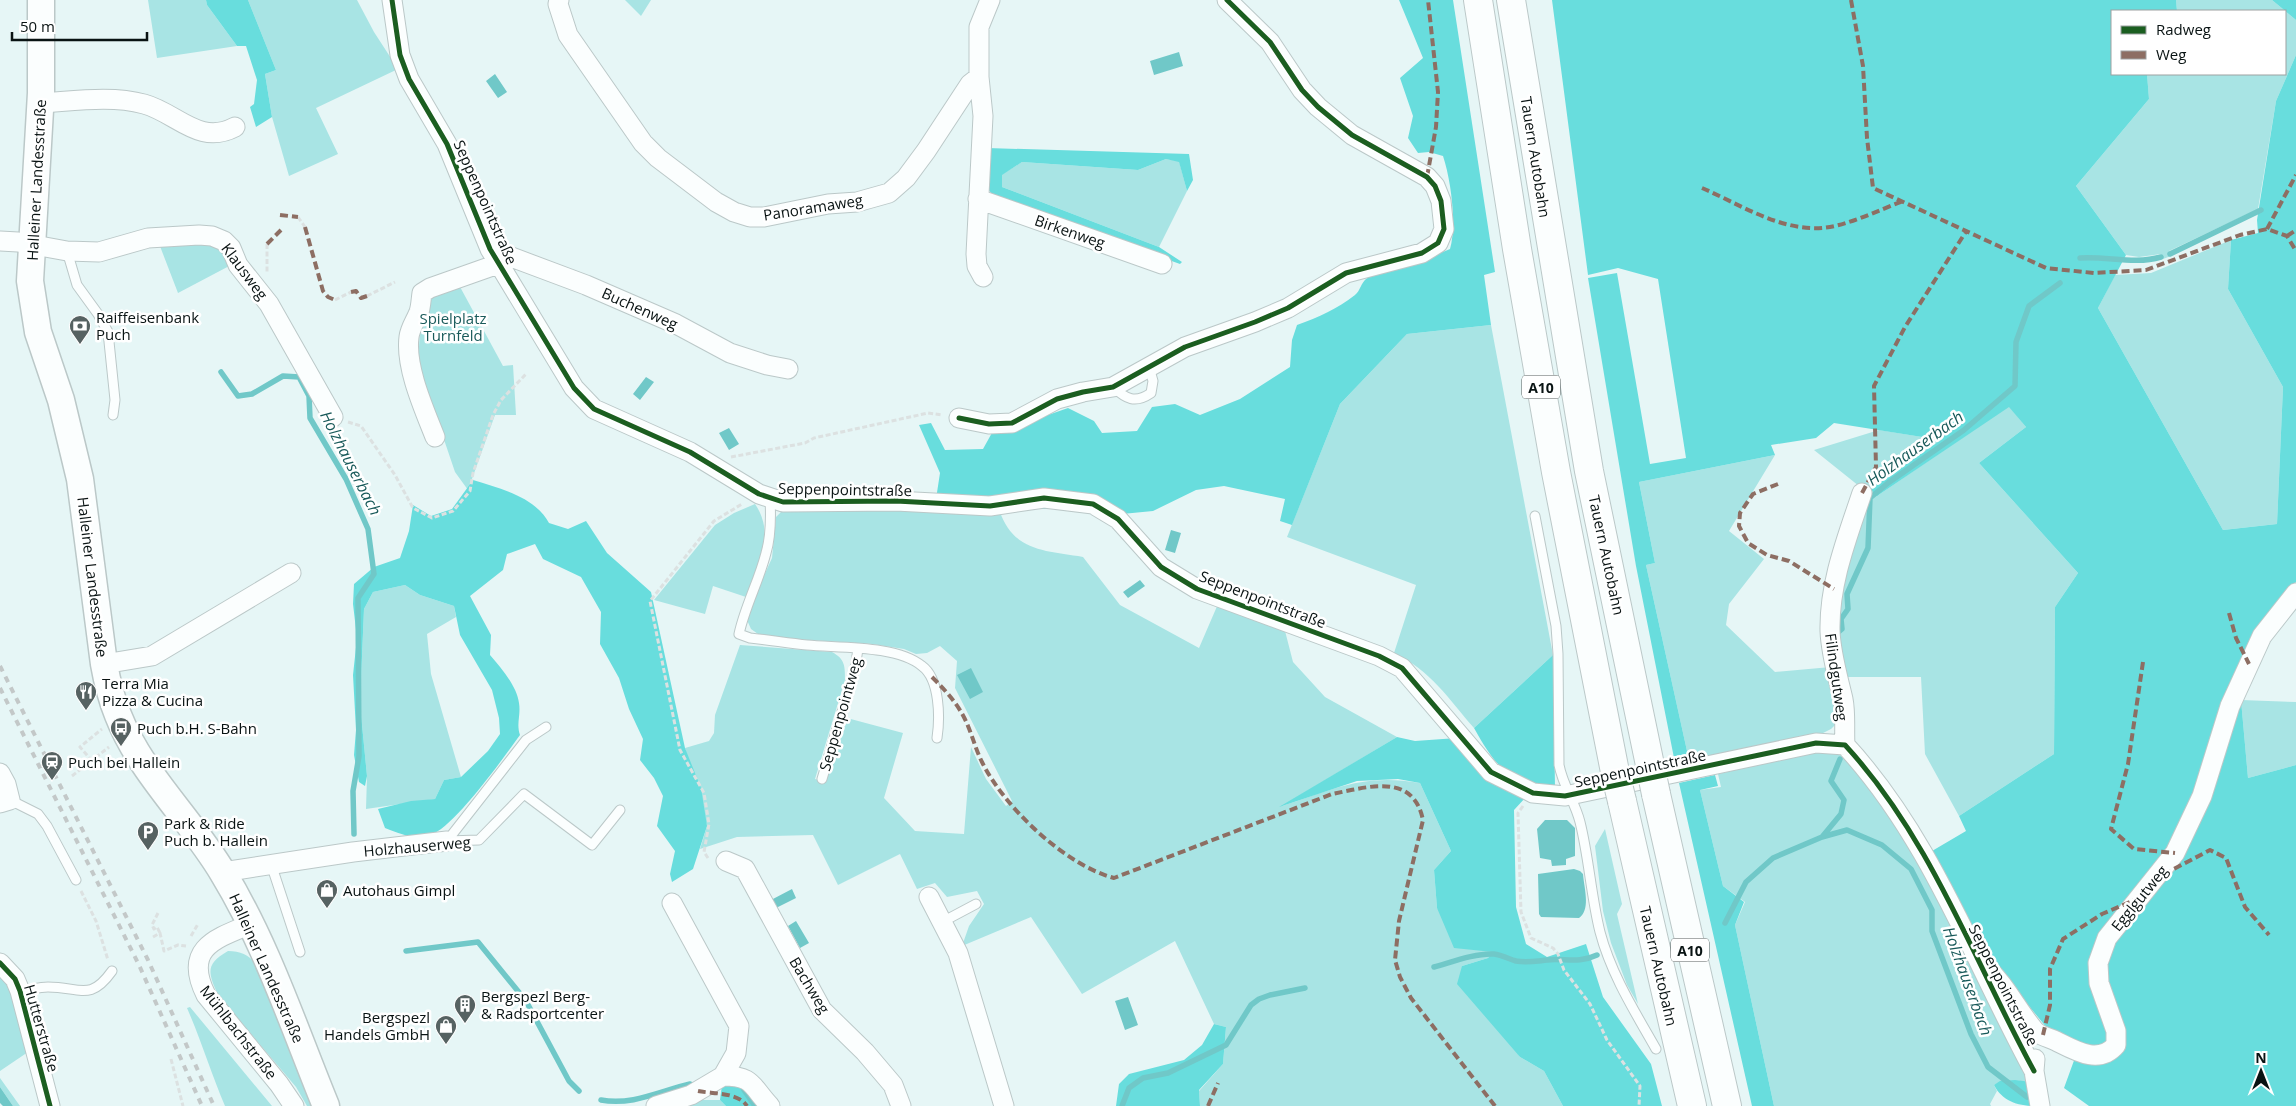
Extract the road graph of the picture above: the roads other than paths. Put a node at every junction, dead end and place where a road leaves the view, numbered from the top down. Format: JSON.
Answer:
{"nodes":[{"id":1,"x":41,"y":0,"type":"edge"},
{"id":2,"x":392,"y":0,"type":"edge"},
{"id":3,"x":558,"y":0,"type":"edge"},
{"id":4,"x":990,"y":0,"type":"edge"},
{"id":5,"x":1227,"y":0,"type":"edge"},
{"id":6,"x":1478,"y":0,"type":"edge"},
{"id":7,"x":1511,"y":0,"type":"edge"},
{"id":8,"x":979,"y":77,"type":"junction"},
{"id":9,"x":41,"y":103,"type":"junction"},
{"id":10,"x":235,"y":127,"type":"dead end"},
{"id":11,"x":978,"y":199,"type":"junction"},
{"id":12,"x":0,"y":241,"type":"edge"},
{"id":13,"x":33,"y":244,"type":"junction"},
{"id":14,"x":67,"y":250,"type":"junction"},
{"id":15,"x":494,"y":256,"type":"junction"},
{"id":16,"x":1162,"y":264,"type":"dead end"},
{"id":17,"x":983,"y":277,"type":"dead end"},
{"id":18,"x":788,"y":369,"type":"dead end"},
{"id":19,"x":113,"y":415,"type":"dead end"},
{"id":20,"x":334,"y":417,"type":"road end"},
{"id":21,"x":959,"y":418,"type":"road end"},
{"id":22,"x":435,"y":438,"type":"dead end"},
{"id":23,"x":1862,"y":493,"type":"dead end"},
{"id":24,"x":765,"y":496,"type":"junction"},
{"id":25,"x":1535,"y":516,"type":"dead end"},
{"id":26,"x":291,"y":574,"type":"dead end"},
{"id":27,"x":2296,"y":593,"type":"edge"},
{"id":28,"x":858,"y":649,"type":"junction"},
{"id":29,"x":104,"y":664,"type":"junction"},
{"id":30,"x":546,"y":727,"type":"dead end"},
{"id":31,"x":937,"y":738,"type":"dead end"},
{"id":32,"x":1845,"y":745,"type":"junction"},
{"id":33,"x":0,"y":773,"type":"edge"},
{"id":34,"x":822,"y":779,"type":"dead end"},
{"id":35,"x":1568,"y":796,"type":"junction"},
{"id":36,"x":5,"y":801,"type":"edge"},
{"id":37,"x":620,"y":810,"type":"dead end"},
{"id":38,"x":447,"y":841,"type":"junction"},
{"id":39,"x":726,"y":861,"type":"road end"},
{"id":40,"x":270,"y":864,"type":"junction"},
{"id":41,"x":222,"y":872,"type":"junction"},
{"id":42,"x":76,"y":880,"type":"road end"},
{"id":43,"x":929,"y":897,"type":"dead end"},
{"id":44,"x":672,"y":903,"type":"dead end"},
{"id":45,"x":976,"y":904,"type":"dead end"},
{"id":46,"x":944,"y":921,"type":"junction"},
{"id":47,"x":251,"y":924,"type":"junction"},
{"id":48,"x":300,"y":952,"type":"dead end"},
{"id":49,"x":1975,"y":958,"type":"junction"},
{"id":50,"x":2,"y":968,"type":"edge"},
{"id":51,"x":112,"y":971,"type":"road end"},
{"id":52,"x":20,"y":991,"type":"junction"},
{"id":53,"x":2036,"y":1032,"type":"junction"},
{"id":54,"x":1656,"y":1049,"type":"dead end"},
{"id":55,"x":2034,"y":1071,"type":"junction"},
{"id":56,"x":723,"y":1076,"type":"junction"},
{"id":57,"x":50,"y":1106,"type":"edge"},
{"id":58,"x":294,"y":1106,"type":"edge"},
{"id":59,"x":326,"y":1106,"type":"edge"},
{"id":60,"x":656,"y":1106,"type":"edge"},
{"id":61,"x":770,"y":1106,"type":"edge"},
{"id":62,"x":900,"y":1106,"type":"edge"},
{"id":63,"x":1004,"y":1106,"type":"edge"},
{"id":64,"x":1692,"y":1106,"type":"edge"},
{"id":65,"x":1727,"y":1106,"type":"edge"},
{"id":66,"x":2040,"y":1106,"type":"edge"}],
"edges":[{"from":1,"to":9,"type":"main road","name":"Halleiner Landesstraße"},
{"from":2,"to":15,"type":"street","name":"Seppenpointstraße"},
{"from":3,"to":8,"type":"street","name":"Panoramaweg"},
{"from":4,"to":8,"type":"street"},
{"from":5,"to":21,"type":"street"},
{"from":6,"to":64,"type":"highway","name":"Tauern Autobahn","number":"A10","bridge":true},
{"from":7,"to":65,"type":"highway","name":"Tauern Autobahn","number":"A10","bridge":true},
{"from":8,"to":11,"type":"street"},
{"from":9,"to":10,"type":"street"},
{"from":9,"to":13,"type":"main road","name":"Halleiner Landesstraße"},
{"from":11,"to":16,"type":"street","name":"Birkenweg"},
{"from":11,"to":17,"type":"street"},
{"from":12,"to":13,"type":"street","name":"Klausweg"},
{"from":13,"to":14,"type":"street","name":"Klausweg"},
{"from":13,"to":29,"type":"main road","name":"Halleiner Landesstraße"},
{"from":14,"to":19,"type":"lane"},
{"from":14,"to":20,"type":"street","name":"Klausweg"},
{"from":15,"to":18,"type":"street","name":"Buchenweg"},
{"from":15,"to":22,"type":"street"},
{"from":15,"to":24,"type":"street","name":"Seppenpointstraße"},
{"from":23,"to":32,"type":"street","name":"Filindgutweg"},
{"from":24,"to":28,"type":"lane","name":"Seppenpointweg"},
{"from":24,"to":35,"type":"street","name":"Seppenpointstraße"},
{"from":25,"to":35,"type":"lane"},
{"from":26,"to":29,"type":"street"},
{"from":27,"to":53,"type":"street","name":"Egglgutweg"},
{"from":28,"to":31,"type":"lane","name":"Seppenpointweg"},
{"from":28,"to":34,"type":"lane","name":"Seppenpointweg"},
{"from":29,"to":41,"type":"main road","name":"Halleiner Landesstraße"},
{"from":30,"to":38,"type":"lane"},
{"from":32,"to":35,"type":"street","name":"Seppenpointstraße"},
{"from":32,"to":49,"type":"street","name":"Seppenpointstraße"},
{"from":33,"to":36,"type":"street"},
{"from":35,"to":54,"type":"lane"},
{"from":36,"to":42,"type":"lane"},
{"from":37,"to":38,"type":"lane","name":"Holzhauserweg"},
{"from":38,"to":40,"type":"street","name":"Holzhauserweg"},
{"from":39,"to":62,"type":"street","name":"Bachweg"},
{"from":40,"to":41,"type":"street","name":"Holzhauserweg"},
{"from":40,"to":48,"type":"lane"},
{"from":41,"to":47,"type":"main road","name":"Halleiner Landesstraße"},
{"from":43,"to":46,"type":"street"},
{"from":44,"to":56,"type":"street"},
{"from":45,"to":46,"type":"lane"},
{"from":46,"to":63,"type":"street"},
{"from":47,"to":58,"type":"street","name":"Mühlbachstraße"},
{"from":47,"to":59,"type":"main road","name":"Halleiner Landesstraße"},
{"from":49,"to":53,"type":"street","name":"Egglgutweg"},
{"from":49,"to":55,"type":"street","name":"Seppenpointstraße"},
{"from":50,"to":52,"type":"street","name":"Hutterstraße"},
{"from":51,"to":52,"type":"lane"},
{"from":52,"to":57,"type":"street","name":"Hutterstraße"},
{"from":53,"to":55,"type":"street"},
{"from":55,"to":66,"type":"street"},
{"from":56,"to":60,"type":"street"},
{"from":56,"to":61,"type":"street"}]}
